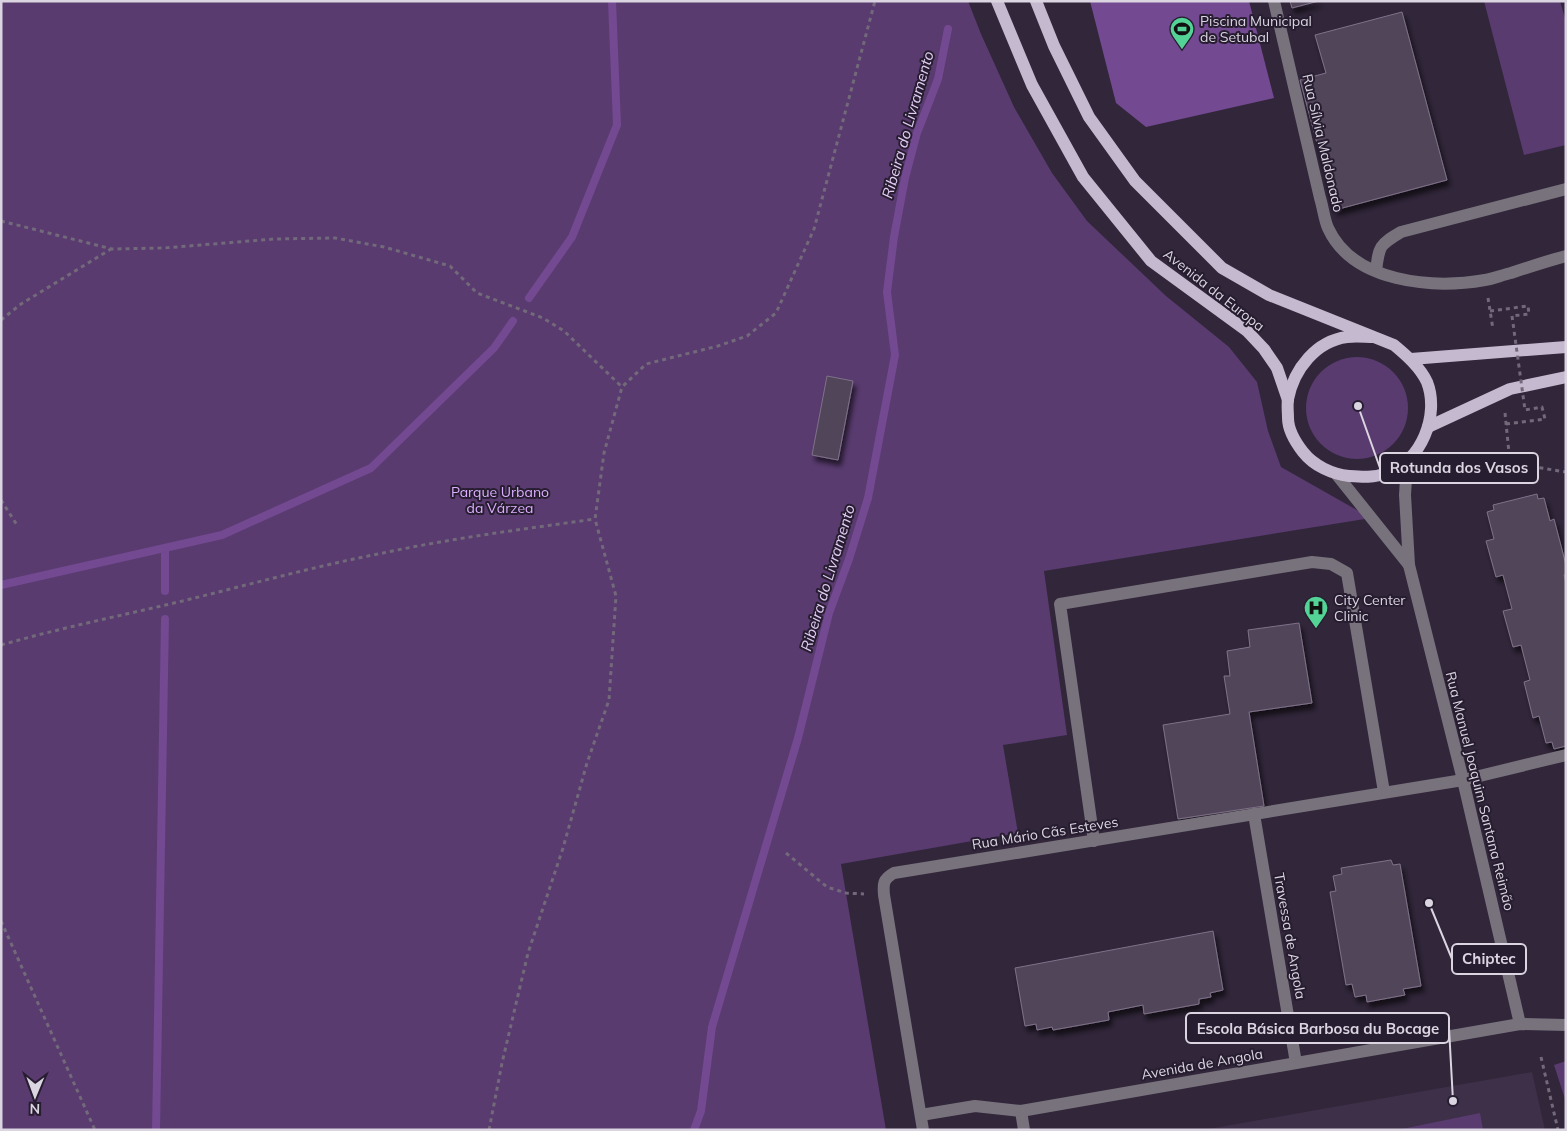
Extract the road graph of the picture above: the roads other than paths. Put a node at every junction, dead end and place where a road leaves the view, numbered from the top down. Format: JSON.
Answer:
{"nodes":[{"id":1,"x":997,"y":1,"type":"edge"},
{"id":2,"x":1036,"y":1,"type":"edge"},
{"id":3,"x":1274,"y":1,"type":"edge"},
{"id":4,"x":1566,"y":189,"type":"edge"},
{"id":5,"x":1566,"y":256,"type":"edge"},
{"id":6,"x":1376,"y":271,"type":"junction"},
{"id":7,"x":1374,"y":337,"type":"junction"},
{"id":8,"x":1566,"y":347,"type":"edge"},
{"id":9,"x":1411,"y":359,"type":"junction"},
{"id":10,"x":1566,"y":378,"type":"edge"},
{"id":11,"x":1288,"y":400,"type":"junction"},
{"id":12,"x":1428,"y":427,"type":"junction"},
{"id":13,"x":1407,"y":462,"type":"junction"},
{"id":14,"x":1337,"y":475,"type":"junction"},
{"id":15,"x":1409,"y":565,"type":"junction"},
{"id":16,"x":1566,"y":755,"type":"edge"},
{"id":17,"x":1463,"y":780,"type":"junction"},
{"id":18,"x":1384,"y":792,"type":"junction"},
{"id":19,"x":1254,"y":814,"type":"junction"},
{"id":20,"x":1094,"y":841,"type":"junction"},
{"id":21,"x":1520,"y":1024,"type":"junction"},
{"id":22,"x":1566,"y":1025,"type":"edge"},
{"id":23,"x":1296,"y":1063,"type":"junction"},
{"id":24,"x":1021,"y":1111,"type":"junction"},
{"id":25,"x":921,"y":1116,"type":"junction"},
{"id":26,"x":923,"y":1130,"type":"edge"},
{"id":27,"x":1024,"y":1130,"type":"edge"}],
"edges":[{"from":1,"to":11,"type":"main road","name":"Avenida da Europa"},
{"from":2,"to":7,"type":"main road","name":"Avenida da Europa"},
{"from":3,"to":6,"type":"street","name":"Rua Sílvia Maldonado"},
{"from":4,"to":6,"type":"street"},
{"from":5,"to":6,"type":"street","name":"Rua Sílvia Maldonado"},
{"from":7,"to":9,"type":"main road"},
{"from":7,"to":11,"type":"main road"},
{"from":8,"to":9,"type":"main road"},
{"from":9,"to":12,"type":"main road"},
{"from":10,"to":12,"type":"main road"},
{"from":11,"to":14,"type":"main road"},
{"from":12,"to":13,"type":"main road"},
{"from":13,"to":14,"type":"main road"},
{"from":13,"to":15,"type":"street"},
{"from":14,"to":15,"type":"street"},
{"from":15,"to":17,"type":"street","name":"Rua Manuel Joaquim Santana Reimão"},
{"from":16,"to":17,"type":"street","name":"Rua Mário Cãs Esteves"},
{"from":17,"to":18,"type":"street","name":"Rua Mário Cãs Esteves"},
{"from":17,"to":21,"type":"street","name":"Rua Manuel Joaquim Santana Reimão"},
{"from":18,"to":19,"type":"street","name":"Rua Mário Cãs Esteves"},
{"from":18,"to":20,"type":"street"},
{"from":19,"to":20,"type":"street","name":"Rua Mário Cãs Esteves"},
{"from":19,"to":23,"type":"street","name":"Travessa de Angola"},
{"from":20,"to":25,"type":"street","name":"Rua Mário Cãs Esteves"},
{"from":21,"to":22,"type":"street","name":"Avenida de Angola"},
{"from":21,"to":23,"type":"street","name":"Avenida de Angola"},
{"from":23,"to":24,"type":"street","name":"Avenida de Angola"},
{"from":24,"to":25,"type":"street","name":"Avenida de Angola"},
{"from":24,"to":27,"type":"street"},
{"from":25,"to":26,"type":"street","name":"Rua Mário Cãs Esteves"}]}
